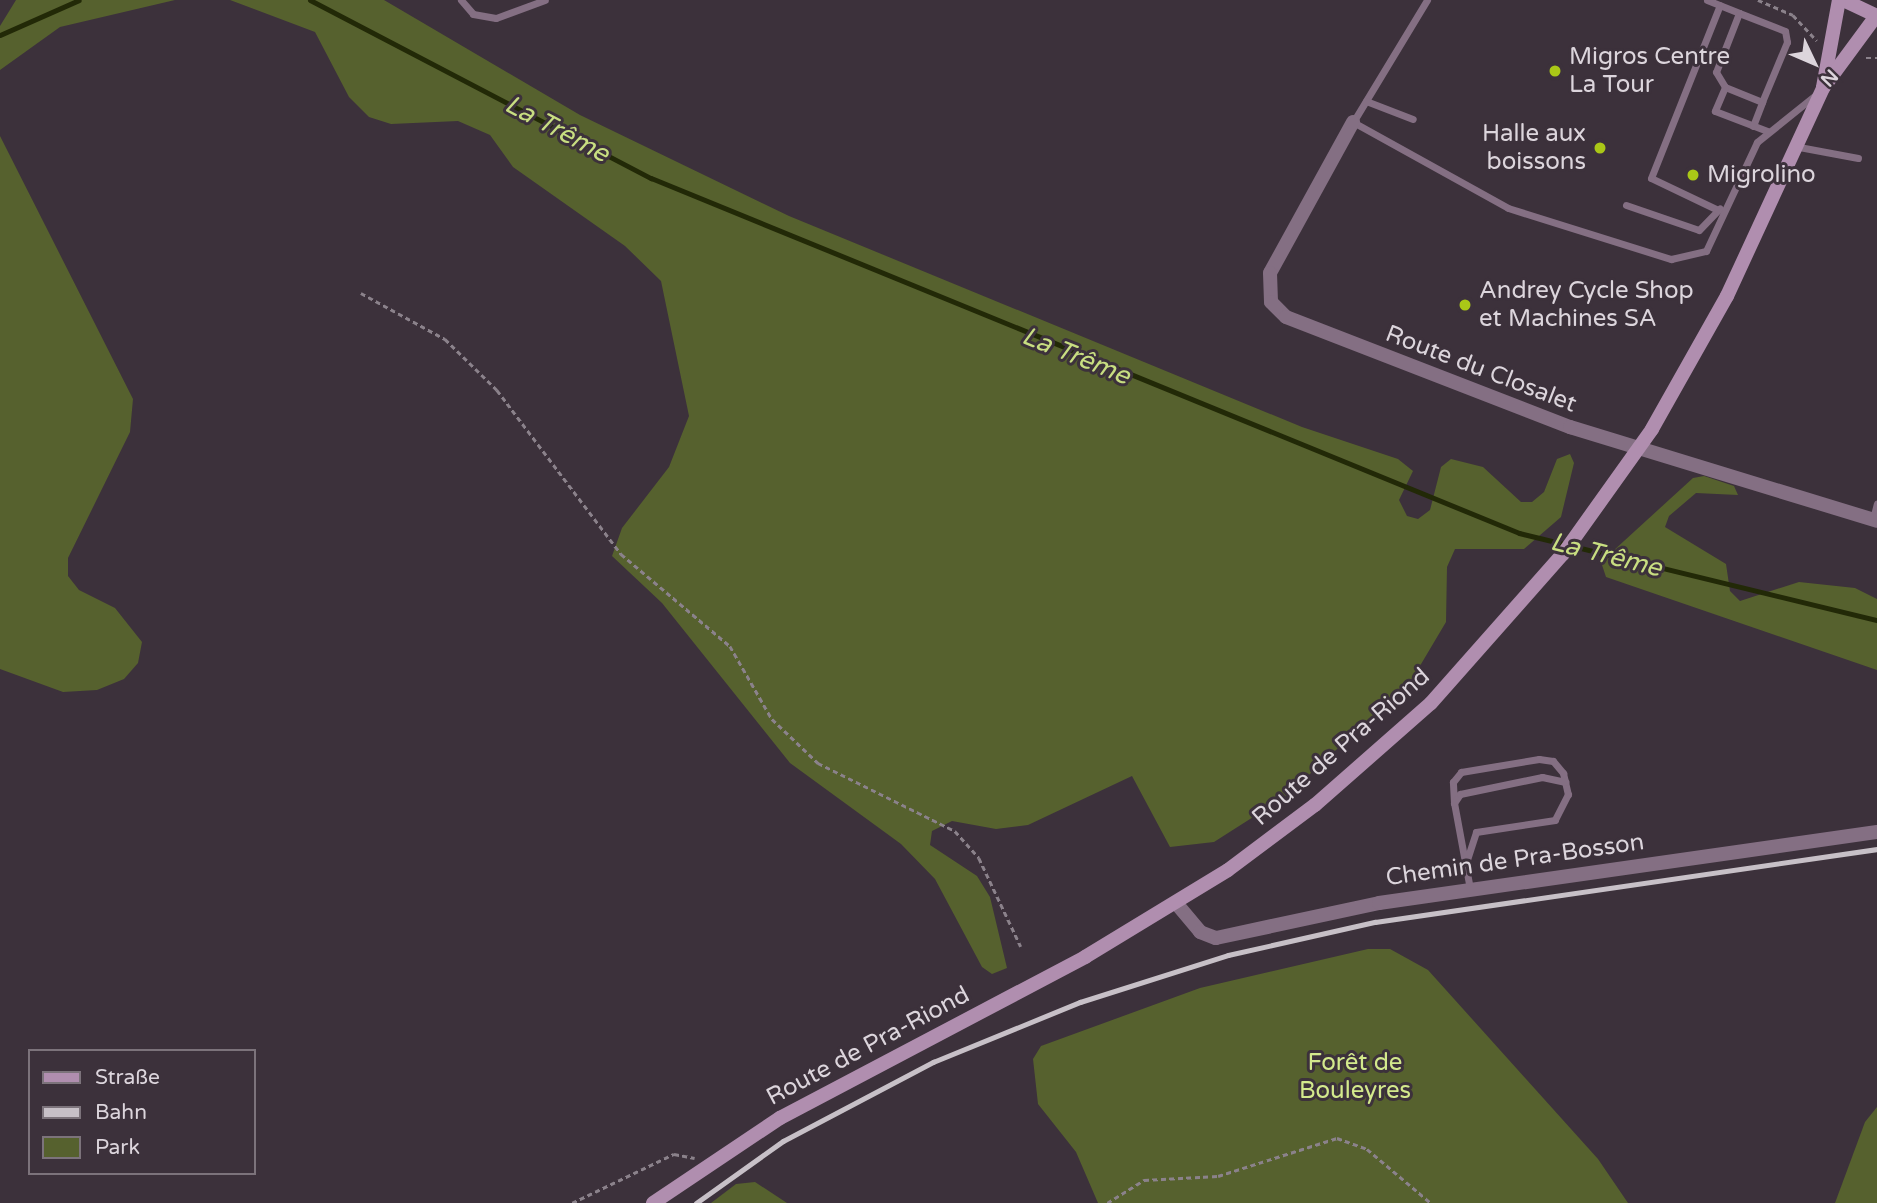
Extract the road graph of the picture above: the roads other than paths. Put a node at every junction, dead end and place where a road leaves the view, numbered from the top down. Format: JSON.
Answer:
{"nodes":[{"id":1,"x":461,"y":0,"type":"edge"},
{"id":2,"x":545,"y":0,"type":"edge"},
{"id":3,"x":1427,"y":0,"type":"edge"},
{"id":4,"x":1707,"y":0,"type":"edge"},
{"id":5,"x":1841,"y":0,"type":"edge"},
{"id":6,"x":1720,"y":5,"type":"junction"},
{"id":7,"x":1739,"y":13,"type":"junction"},
{"id":8,"x":1876,"y":16,"type":"edge"},
{"id":9,"x":1725,"y":87,"type":"junction"},
{"id":10,"x":1822,"y":89,"type":"junction"},
{"id":11,"x":1366,"y":101,"type":"junction"},
{"id":12,"x":1762,"y":102,"type":"junction"},
{"id":13,"x":1413,"y":119,"type":"dead end"},
{"id":14,"x":1353,"y":122,"type":"junction"},
{"id":15,"x":1753,"y":125,"type":"junction"},
{"id":16,"x":1767,"y":131,"type":"junction"},
{"id":17,"x":1799,"y":147,"type":"junction"},
{"id":18,"x":1858,"y":158,"type":"dead end"},
{"id":19,"x":1728,"y":200,"type":"junction"},
{"id":20,"x":1626,"y":205,"type":"dead end"},
{"id":21,"x":1718,"y":210,"type":"junction"},
{"id":22,"x":1877,"y":503,"type":"edge"},
{"id":23,"x":1875,"y":520,"type":"edge"},
{"id":24,"x":1565,"y":782,"type":"junction"},
{"id":25,"x":1454,"y":803,"type":"junction"},
{"id":26,"x":1877,"y":832,"type":"edge"},
{"id":27,"x":1466,"y":862,"type":"junction"},
{"id":28,"x":1470,"y":889,"type":"junction"},
{"id":29,"x":1176,"y":903,"type":"junction"},
{"id":30,"x":653,"y":1203,"type":"edge"}],
"edges":[{"from":1,"to":2,"type":"lane"},
{"from":3,"to":11,"type":"lane"},
{"from":4,"to":6,"type":"lane"},
{"from":5,"to":8,"type":"main road"},
{"from":5,"to":10,"type":"main road","name":"Route de Pra-Riond"},
{"from":6,"to":7,"type":"lane"},
{"from":6,"to":21,"type":"lane"},
{"from":7,"to":9,"type":"lane"},
{"from":7,"to":12,"type":"lane"},
{"from":8,"to":10,"type":"main road","name":"Route de Pra-Riond"},
{"from":9,"to":12,"type":"lane"},
{"from":9,"to":15,"type":"lane"},
{"from":10,"to":16,"type":"lane"},
{"from":10,"to":17,"type":"main road","name":"Route de Pra-Riond"},
{"from":11,"to":13,"type":"lane"},
{"from":11,"to":14,"type":"lane"},
{"from":12,"to":15,"type":"lane"},
{"from":14,"to":19,"type":"lane"},
{"from":14,"to":23,"type":"street","name":"Route du Closalet"},
{"from":15,"to":16,"type":"lane"},
{"from":16,"to":19,"type":"lane"},
{"from":17,"to":18,"type":"lane"},
{"from":17,"to":29,"type":"main road","name":"Route de Pra-Riond"},
{"from":19,"to":21,"type":"lane"},
{"from":20,"to":21,"type":"lane"},
{"from":22,"to":23,"type":"lane"},
{"from":24,"to":25,"type":"lane"},
{"from":24,"to":25,"type":"lane"},
{"from":24,"to":27,"type":"lane"},
{"from":25,"to":27,"type":"lane"},
{"from":26,"to":28,"type":"street","name":"Chemin de Pra-Bosson"},
{"from":27,"to":28,"type":"lane"},
{"from":28,"to":29,"type":"street","name":"Chemin de Pra-Bosson"},
{"from":29,"to":30,"type":"main road","name":"Route de Pra-Riond"}]}
